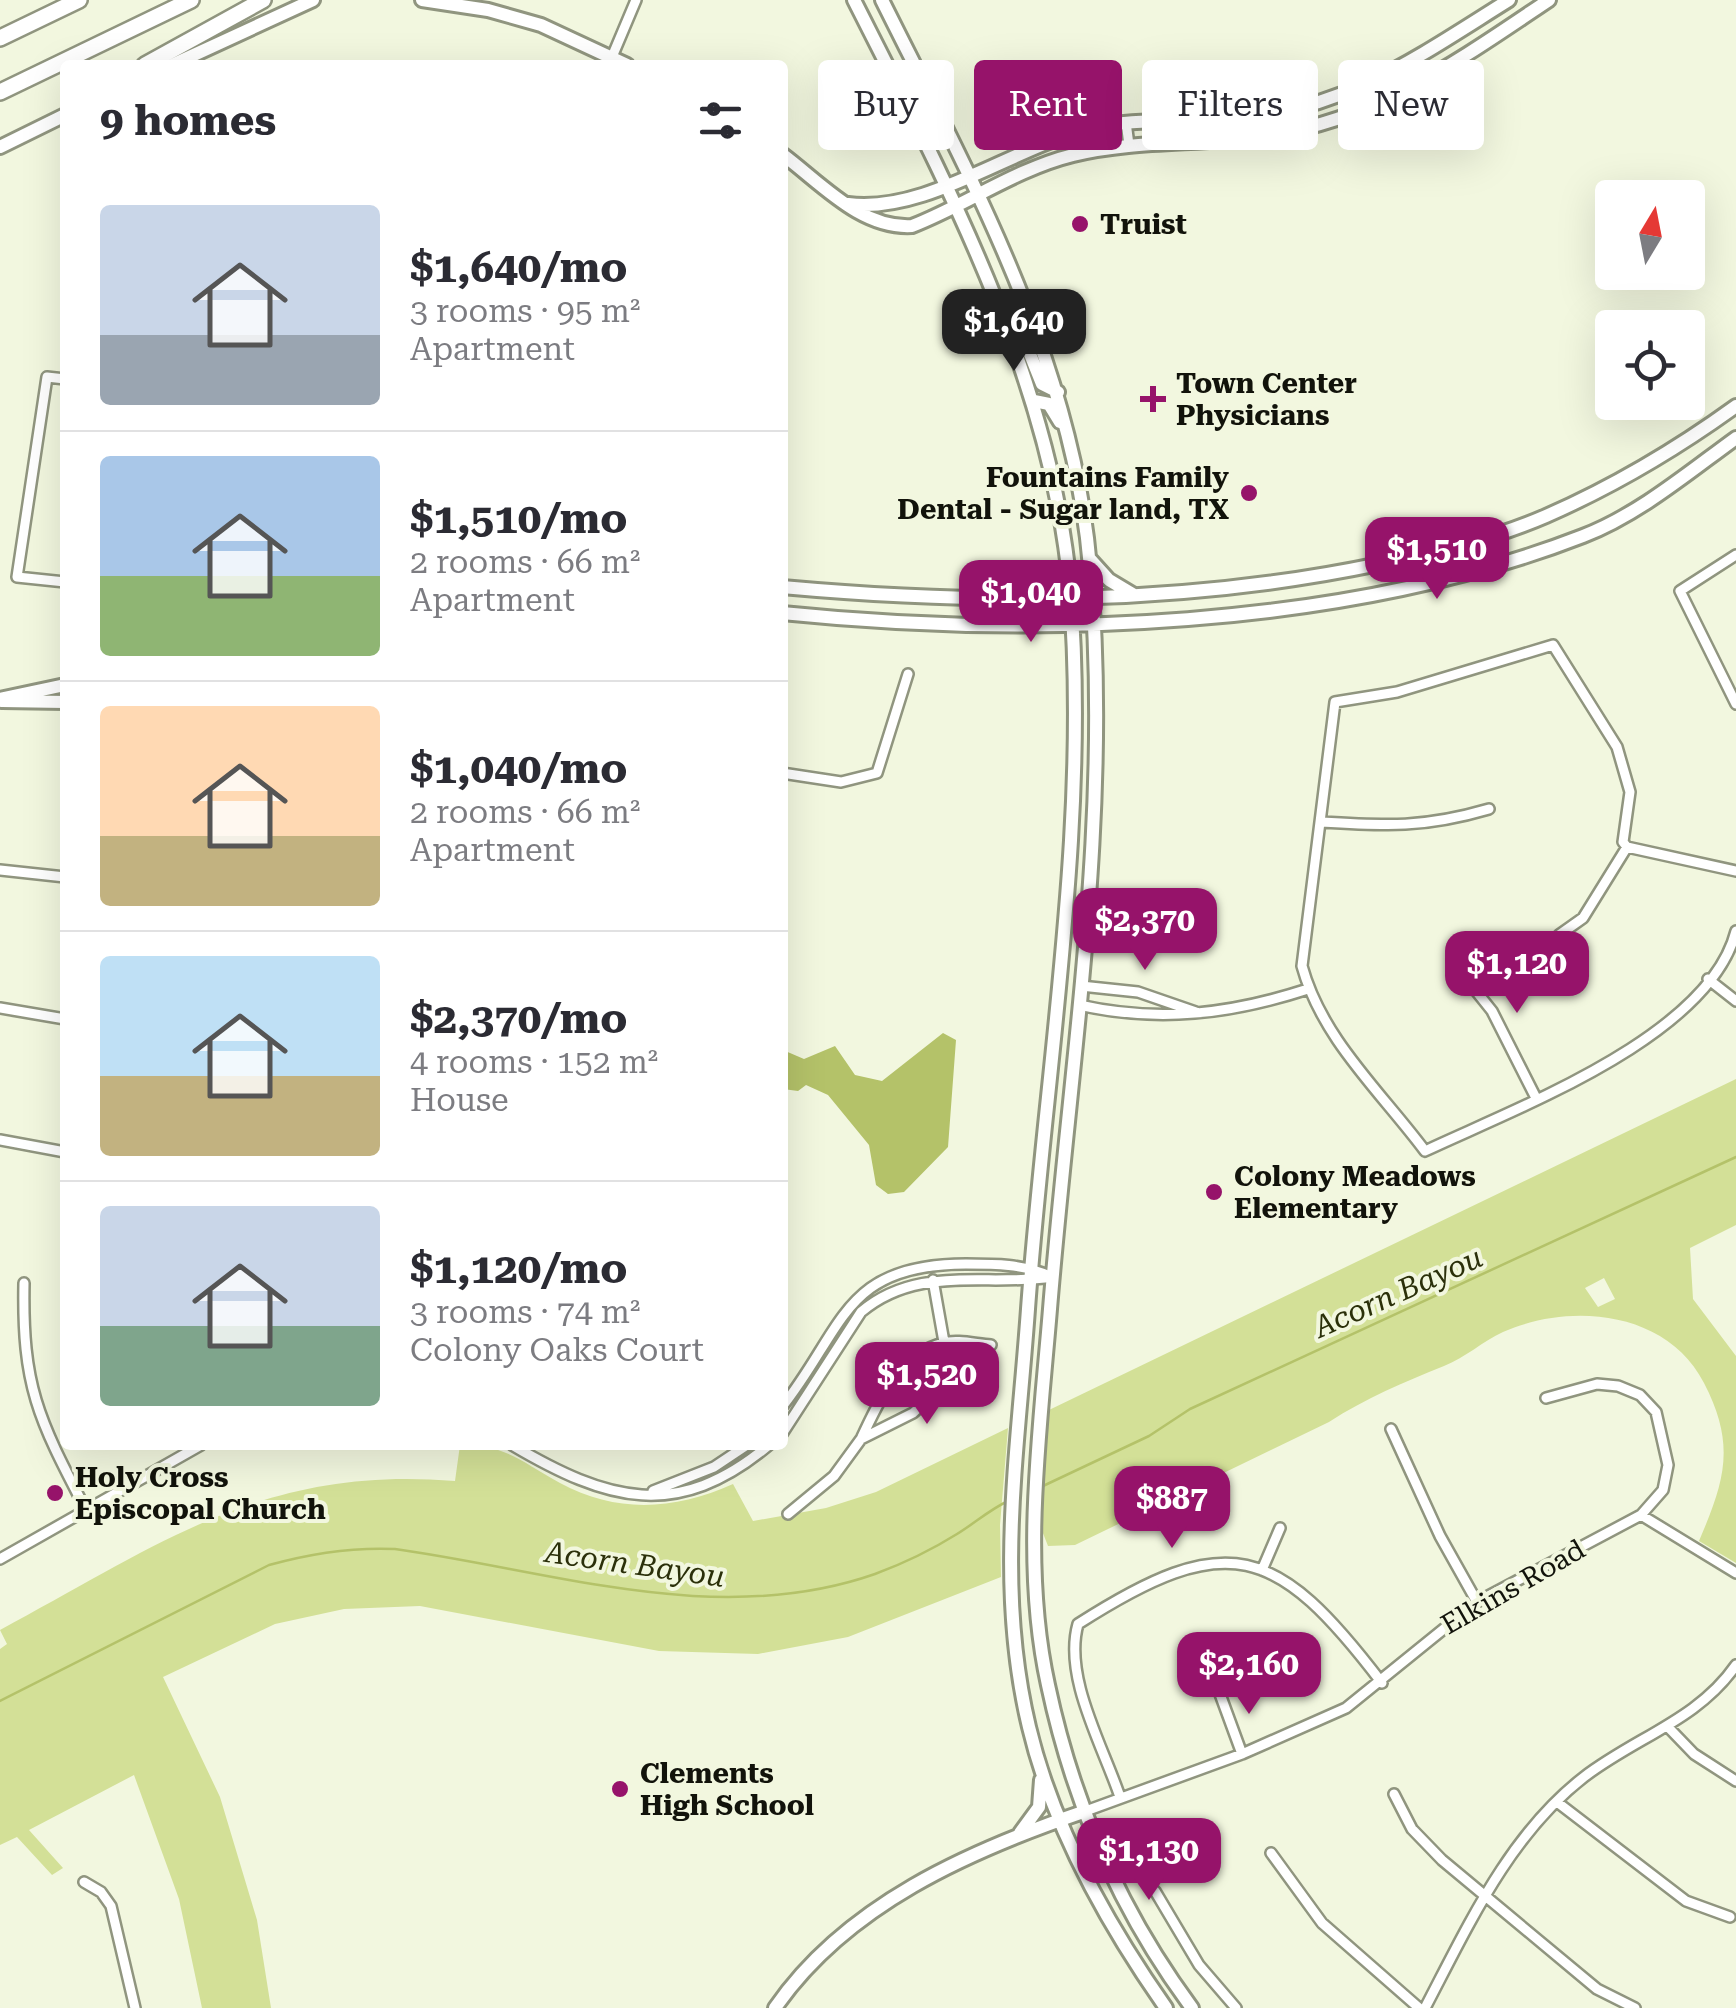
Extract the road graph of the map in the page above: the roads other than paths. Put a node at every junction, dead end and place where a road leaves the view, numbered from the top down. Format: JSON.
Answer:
{"nodes":[{"id":1,"x":79,"y":0,"type":"edge"},
{"id":2,"x":190,"y":0,"type":"edge"},
{"id":3,"x":263,"y":0,"type":"edge"},
{"id":4,"x":313,"y":0,"type":"edge"},
{"id":5,"x":636,"y":0,"type":"edge"},
{"id":6,"x":854,"y":0,"type":"edge"},
{"id":7,"x":882,"y":0,"type":"edge"},
{"id":8,"x":1509,"y":0,"type":"edge"},
{"id":9,"x":1549,"y":0,"type":"edge"},
{"id":10,"x":422,"y":2,"type":"edge"},
{"id":11,"x":1520,"y":19,"type":"junction"},
{"id":12,"x":0,"y":38,"type":"edge"},
{"id":13,"x":1423,"y":54,"type":"junction"},
{"id":14,"x":612,"y":57,"type":"junction"},
{"id":15,"x":66,"y":60,"type":"edge"},
{"id":16,"x":155,"y":60,"type":"edge"},
{"id":17,"x":183,"y":60,"type":"edge"},
{"id":18,"x":618,"y":60,"type":"edge"},
{"id":19,"x":1426,"y":60,"type":"edge"},
{"id":20,"x":1456,"y":60,"type":"edge"},
{"id":21,"x":60,"y":63,"type":"edge"},
{"id":22,"x":0,"y":92,"type":"edge"},
{"id":23,"x":1323,"y":104,"type":"junction"},
{"id":24,"x":60,"y":118,"type":"edge"},
{"id":25,"x":1338,"y":120,"type":"edge"},
{"id":26,"x":1126,"y":122,"type":"junction"},
{"id":27,"x":1330,"y":123,"type":"junction"},
{"id":28,"x":1129,"y":145,"type":"junction"},
{"id":29,"x":0,"y":147,"type":"edge"},
{"id":30,"x":788,"y":159,"type":"edge"},
{"id":31,"x":967,"y":174,"type":"junction"},
{"id":32,"x":944,"y":186,"type":"junction"},
{"id":33,"x":977,"y":196,"type":"junction"},
{"id":34,"x":848,"y":204,"type":"junction"},
{"id":35,"x":955,"y":209,"type":"junction"},
{"id":36,"x":999,"y":304,"type":"junction"},
{"id":37,"x":60,"y":378,"type":"edge"},
{"id":38,"x":1058,"y":392,"type":"junction"},
{"id":39,"x":1034,"y":401,"type":"junction"},
{"id":40,"x":1736,"y":406,"type":"edge"},
{"id":41,"x":1718,"y":419,"type":"junction"},
{"id":42,"x":1735,"y":441,"type":"edge"},
{"id":43,"x":1072,"y":447,"type":"junction"},
{"id":44,"x":1454,"y":548,"type":"junction"},
{"id":45,"x":1736,"y":555,"type":"edge"},
{"id":46,"x":1090,"y":559,"type":"junction"},
{"id":47,"x":1460,"y":576,"type":"junction"},
{"id":48,"x":60,"y":581,"type":"edge"},
{"id":49,"x":788,"y":588,"type":"edge"},
{"id":50,"x":1222,"y":588,"type":"junction"},
{"id":51,"x":1134,"y":595,"type":"junction"},
{"id":52,"x":1070,"y":597,"type":"junction"},
{"id":53,"x":1093,"y":597,"type":"junction"},
{"id":54,"x":918,"y":600,"type":"junction"},
{"id":55,"x":1226,"y":613,"type":"junction"},
{"id":56,"x":788,"y":614,"type":"edge"},
{"id":57,"x":1095,"y":622,"type":"junction"},
{"id":58,"x":1072,"y":623,"type":"junction"},
{"id":59,"x":918,"y":625,"type":"junction"},
{"id":60,"x":908,"y":674,"type":"dead end"},
{"id":61,"x":60,"y":686,"type":"edge"},
{"id":62,"x":1735,"y":699,"type":"edge"},
{"id":63,"x":0,"y":700,"type":"edge"},
{"id":64,"x":60,"y":702,"type":"edge"},
{"id":65,"x":788,"y":773,"type":"edge"},
{"id":66,"x":1489,"y":809,"type":"dead end"},
{"id":67,"x":1321,"y":822,"type":"junction"},
{"id":68,"x":1070,"y":831,"type":"junction"},
{"id":69,"x":1097,"y":832,"type":"junction"},
{"id":70,"x":1627,"y":847,"type":"junction"},
{"id":71,"x":0,"y":870,"type":"edge"},
{"id":72,"x":1736,"y":871,"type":"edge"},
{"id":73,"x":60,"y":876,"type":"edge"},
{"id":74,"x":1736,"y":930,"type":"edge"},
{"id":75,"x":1558,"y":935,"type":"dead end"},
{"id":76,"x":1452,"y":962,"type":"dead end"},
{"id":77,"x":1708,"y":979,"type":"junction"},
{"id":78,"x":1081,"y":986,"type":"junction"},
{"id":79,"x":1308,"y":989,"type":"junction"},
{"id":80,"x":1056,"y":994,"type":"junction"},
{"id":81,"x":1736,"y":1001,"type":"edge"},
{"id":82,"x":1079,"y":1005,"type":"junction"},
{"id":83,"x":0,"y":1008,"type":"edge"},
{"id":84,"x":1199,"y":1013,"type":"junction"},
{"id":85,"x":60,"y":1018,"type":"edge"},
{"id":86,"x":1536,"y":1098,"type":"junction"},
{"id":87,"x":0,"y":1140,"type":"edge"},
{"id":88,"x":60,"y":1151,"type":"edge"},
{"id":89,"x":1030,"y":1274,"type":"junction"},
{"id":90,"x":1052,"y":1277,"type":"junction"},
{"id":91,"x":932,"y":1280,"type":"junction"},
{"id":92,"x":24,"y":1284,"type":"dead end"},
{"id":93,"x":944,"y":1342,"type":"junction"},
{"id":94,"x":991,"y":1344,"type":"dead end"},
{"id":95,"x":813,"y":1358,"type":"junction"},
{"id":96,"x":826,"y":1368,"type":"junction"},
{"id":97,"x":788,"y":1398,"type":"edge"},
{"id":98,"x":1546,"y":1398,"type":"dead end"},
{"id":99,"x":788,"y":1425,"type":"edge"},
{"id":100,"x":1391,"y":1428,"type":"dead end"},
{"id":101,"x":861,"y":1439,"type":"junction"},
{"id":102,"x":192,"y":1450,"type":"edge"},
{"id":103,"x":521,"y":1450,"type":"edge"},
{"id":104,"x":739,"y":1450,"type":"edge"},
{"id":105,"x":762,"y":1450,"type":"edge"},
{"id":106,"x":714,"y":1466,"type":"junction"},
{"id":107,"x":722,"y":1479,"type":"junction"},
{"id":108,"x":646,"y":1494,"type":"junction"},
{"id":109,"x":85,"y":1508,"type":"junction"},
{"id":110,"x":788,"y":1514,"type":"dead end"},
{"id":111,"x":1641,"y":1515,"type":"junction"},
{"id":112,"x":1280,"y":1528,"type":"dead end"},
{"id":113,"x":0,"y":1558,"type":"edge"},
{"id":114,"x":1262,"y":1570,"type":"junction"},
{"id":115,"x":1736,"y":1573,"type":"edge"},
{"id":116,"x":1476,"y":1602,"type":"junction"},
{"id":117,"x":1736,"y":1664,"type":"edge"},
{"id":118,"x":1382,"y":1683,"type":"junction"},
{"id":119,"x":1220,"y":1694,"type":"dead end"},
{"id":120,"x":1668,"y":1727,"type":"junction"},
{"id":121,"x":1242,"y":1754,"type":"junction"},
{"id":122,"x":1040,"y":1767,"type":"junction"},
{"id":123,"x":1736,"y":1781,"type":"edge"},
{"id":124,"x":1394,"y":1794,"type":"dead end"},
{"id":125,"x":1120,"y":1797,"type":"junction"},
{"id":126,"x":1557,"y":1802,"type":"junction"},
{"id":127,"x":1083,"y":1812,"type":"junction"},
{"id":128,"x":1059,"y":1820,"type":"junction"},
{"id":129,"x":1017,"y":1837,"type":"junction"},
{"id":130,"x":1271,"y":1853,"type":"dead end"},
{"id":131,"x":84,"y":1882,"type":"dead end"},
{"id":132,"x":1155,"y":1890,"type":"dead end"},
{"id":133,"x":1484,"y":1895,"type":"junction"},
{"id":134,"x":1730,"y":1917,"type":"dead end"},
{"id":135,"x":135,"y":2008,"type":"edge"},
{"id":136,"x":776,"y":2008,"type":"edge"},
{"id":137,"x":1166,"y":2008,"type":"edge"},
{"id":138,"x":1192,"y":2008,"type":"edge"},
{"id":139,"x":1236,"y":2008,"type":"edge"},
{"id":140,"x":1422,"y":2008,"type":"edge"},
{"id":141,"x":1636,"y":2008,"type":"edge"}],
"edges":[{"from":1,"to":12,"type":"highway"},
{"from":2,"to":15,"type":"highway"},
{"from":3,"to":16,"type":"highway"},
{"from":4,"to":17,"type":"main road"},
{"from":5,"to":14,"type":"street"},
{"from":6,"to":32,"type":"main road"},
{"from":7,"to":31,"type":"main road"},
{"from":8,"to":11,"type":"street"},
{"from":8,"to":13,"type":"main road"},
{"from":9,"to":11,"type":"main road"},
{"from":10,"to":14,"type":"main road"},
{"from":11,"to":20,"type":"main road"},
{"from":13,"to":19,"type":"street"},
{"from":13,"to":23,"type":"main road"},
{"from":14,"to":18,"type":"main road"},
{"from":21,"to":22,"type":"highway"},
{"from":23,"to":26,"type":"main road"},
{"from":23,"to":27,"type":"street"},
{"from":24,"to":29,"type":"main road"},
{"from":25,"to":27,"type":"main road"},
{"from":26,"to":28,"type":"street"},
{"from":26,"to":31,"type":"main road"},
{"from":27,"to":28,"type":"main road"},
{"from":28,"to":33,"type":"main road"},
{"from":30,"to":34,"type":"main road"},
{"from":31,"to":32,"type":"main road"},
{"from":31,"to":33,"type":"main road"},
{"from":32,"to":34,"type":"main road"},
{"from":32,"to":35,"type":"main road"},
{"from":33,"to":35,"type":"main road"},
{"from":33,"to":38,"type":"main road"},
{"from":34,"to":35,"type":"main road"},
{"from":35,"to":36,"type":"main road"},
{"from":36,"to":38,"type":"main road"},
{"from":36,"to":39,"type":"main road"},
{"from":37,"to":48,"type":"street"},
{"from":38,"to":43,"type":"main road"},
{"from":39,"to":43,"type":"main road"},
{"from":39,"to":52,"type":"main road"},
{"from":40,"to":41,"type":"main road"},
{"from":41,"to":42,"type":"street"},
{"from":41,"to":44,"type":"main road"},
{"from":42,"to":47,"type":"main road"},
{"from":43,"to":46,"type":"main road"},
{"from":44,"to":47,"type":"main road"},
{"from":44,"to":50,"type":"main road"},
{"from":45,"to":62,"type":"street"},
{"from":46,"to":51,"type":"main road"},
{"from":46,"to":53,"type":"main road"},
{"from":47,"to":55,"type":"main road"},
{"from":49,"to":54,"type":"main road"},
{"from":50,"to":51,"type":"main road"},
{"from":50,"to":55,"type":"main road"},
{"from":51,"to":53,"type":"main road"},
{"from":52,"to":53,"type":"main road"},
{"from":52,"to":54,"type":"main road"},
{"from":52,"to":58,"type":"main road"},
{"from":53,"to":57,"type":"main road"},
{"from":54,"to":59,"type":"main road"},
{"from":55,"to":57,"type":"main road"},
{"from":56,"to":59,"type":"main road"},
{"from":57,"to":58,"type":"main road"},
{"from":57,"to":69,"type":"main road"},
{"from":58,"to":59,"type":"main road"},
{"from":58,"to":68,"type":"main road"},
{"from":60,"to":65,"type":"street"},
{"from":61,"to":63,"type":"main road"},
{"from":63,"to":64,"type":"main road"},
{"from":66,"to":67,"type":"street"},
{"from":67,"to":70,"type":"street"},
{"from":67,"to":79,"type":"street"},
{"from":68,"to":69,"type":"main road"},
{"from":68,"to":80,"type":"main road"},
{"from":69,"to":78,"type":"main road"},
{"from":70,"to":72,"type":"street"},
{"from":70,"to":75,"type":"street"},
{"from":71,"to":73,"type":"street"},
{"from":74,"to":77,"type":"street"},
{"from":76,"to":86,"type":"street"},
{"from":77,"to":81,"type":"street"},
{"from":77,"to":86,"type":"street"},
{"from":78,"to":80,"type":"main road"},
{"from":78,"to":82,"type":"main road"},
{"from":78,"to":84,"type":"street"},
{"from":79,"to":84,"type":"street"},
{"from":79,"to":86,"type":"street"},
{"from":80,"to":82,"type":"main road"},
{"from":80,"to":89,"type":"main road"},
{"from":82,"to":84,"type":"street"},
{"from":82,"to":90,"type":"main road"},
{"from":83,"to":85,"type":"street"},
{"from":87,"to":88,"type":"street"},
{"from":89,"to":90,"type":"street"},
{"from":89,"to":91,"type":"street"},
{"from":89,"to":95,"type":"street"},
{"from":89,"to":122,"type":"main road"},
{"from":90,"to":127,"type":"main road"},
{"from":91,"to":93,"type":"street"},
{"from":91,"to":96,"type":"street"},
{"from":92,"to":109,"type":"street"},
{"from":93,"to":94,"type":"street"},
{"from":93,"to":101,"type":"street"},
{"from":93,"to":101,"type":"street"},
{"from":95,"to":96,"type":"street"},
{"from":95,"to":97,"type":"street"},
{"from":96,"to":99,"type":"street"},
{"from":98,"to":111,"type":"street"},
{"from":100,"to":116,"type":"street"},
{"from":101,"to":110,"type":"street"},
{"from":102,"to":109,"type":"street"},
{"from":103,"to":108,"type":"street"},
{"from":104,"to":106,"type":"street"},
{"from":105,"to":107,"type":"street"},
{"from":106,"to":107,"type":"street"},
{"from":106,"to":108,"type":"street"},
{"from":107,"to":108,"type":"street"},
{"from":109,"to":113,"type":"street"},
{"from":111,"to":115,"type":"street"},
{"from":111,"to":116,"type":"street","name":"Elkins Road"},
{"from":112,"to":114,"type":"street"},
{"from":114,"to":118,"type":"street"},
{"from":114,"to":125,"type":"street"},
{"from":116,"to":118,"type":"street","name":"Elkins Road"},
{"from":117,"to":120,"type":"street"},
{"from":118,"to":121,"type":"street","name":"Elkins Road"},
{"from":119,"to":121,"type":"street"},
{"from":120,"to":123,"type":"street"},
{"from":120,"to":126,"type":"street"},
{"from":121,"to":125,"type":"street","name":"Elkins Road"},
{"from":122,"to":128,"type":"main road"},
{"from":122,"to":129,"type":"main road"},
{"from":124,"to":133,"type":"street"},
{"from":125,"to":127,"type":"street","name":"Elkins Road"},
{"from":126,"to":133,"type":"street"},
{"from":126,"to":134,"type":"street"},
{"from":127,"to":128,"type":"main road","name":"Elkins Road"},
{"from":127,"to":138,"type":"main road"},
{"from":128,"to":129,"type":"main road","name":"Elkins Road"},
{"from":128,"to":137,"type":"main road"},
{"from":129,"to":136,"type":"main road","name":"Elkins Road"},
{"from":130,"to":140,"type":"street"},
{"from":131,"to":135,"type":"street"},
{"from":132,"to":139,"type":"street"},
{"from":133,"to":140,"type":"street"},
{"from":133,"to":141,"type":"street"}]}
